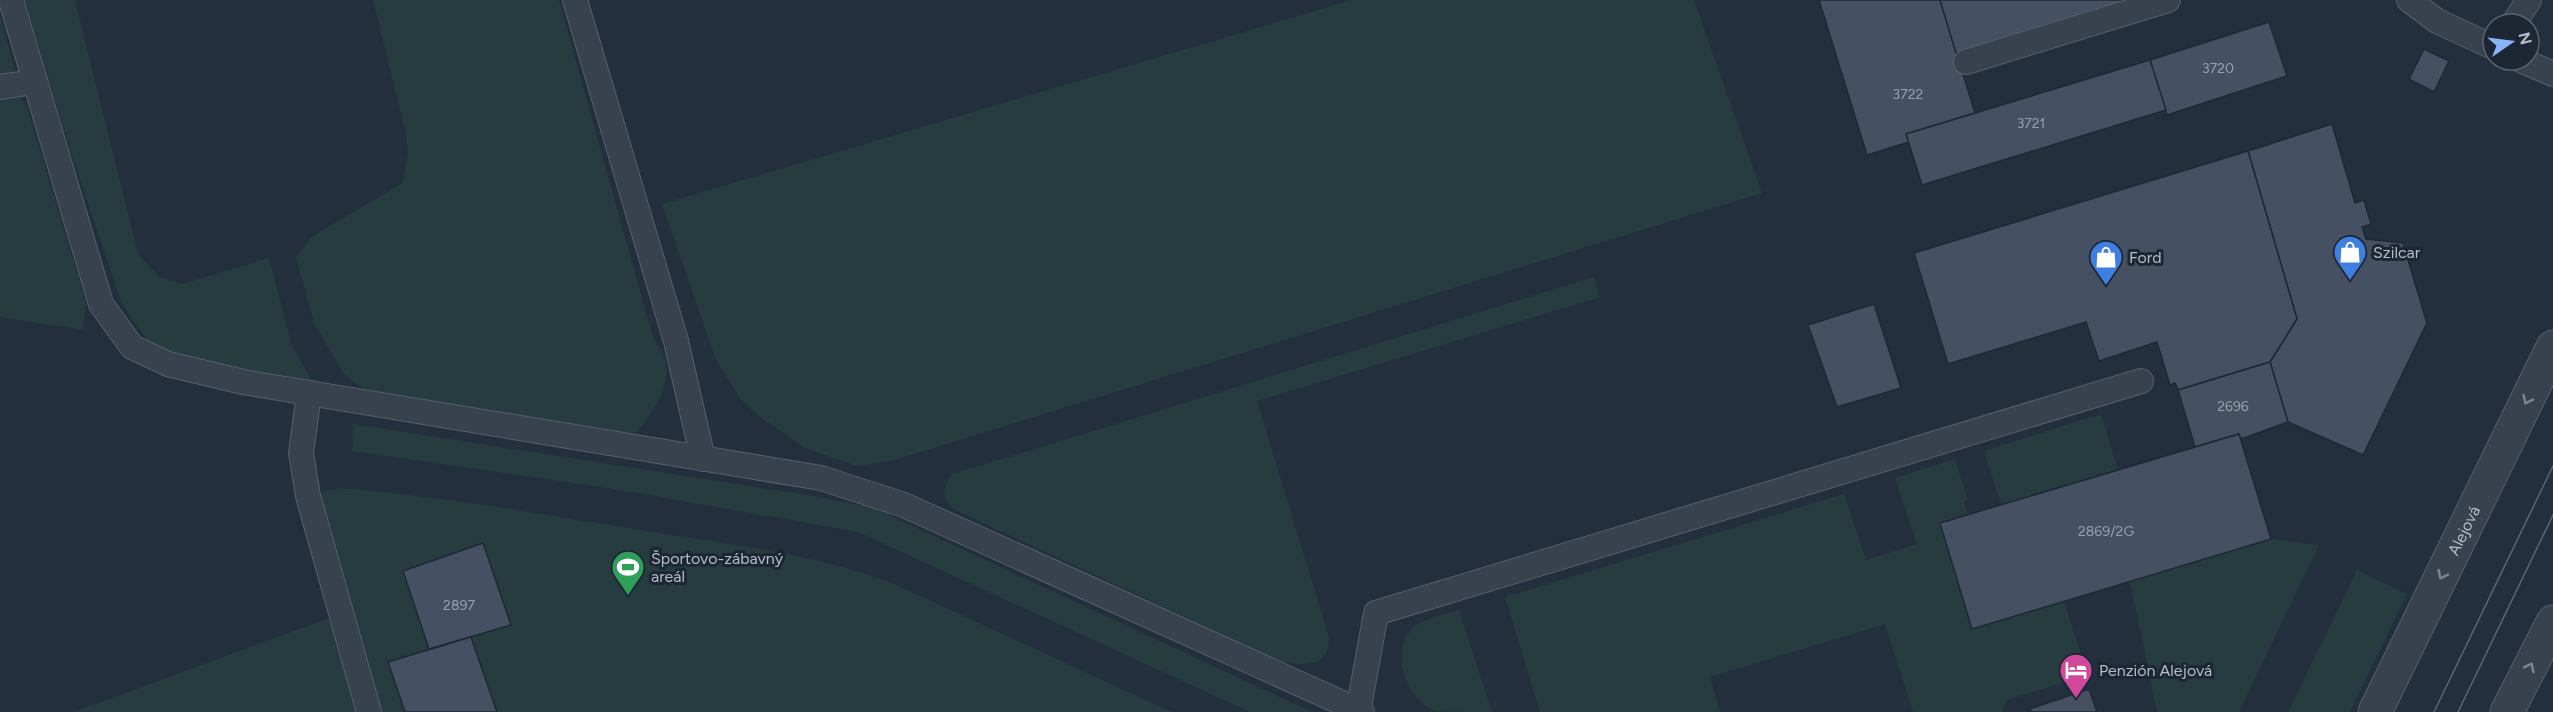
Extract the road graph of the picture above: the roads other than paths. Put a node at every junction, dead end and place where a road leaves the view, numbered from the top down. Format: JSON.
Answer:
{"nodes":[{"id":1,"x":10,"y":0,"type":"edge"},
{"id":2,"x":575,"y":0,"type":"edge"},
{"id":3,"x":2168,"y":0,"type":"edge"},
{"id":4,"x":2409,"y":0,"type":"edge"},
{"id":5,"x":2481,"y":42,"type":"edge"},
{"id":6,"x":1966,"y":62,"type":"dead end"},
{"id":7,"x":34,"y":82,"type":"junction"},
{"id":8,"x":0,"y":87,"type":"edge"},
{"id":9,"x":2553,"y":348,"type":"edge"},
{"id":10,"x":2141,"y":381,"type":"dead end"},
{"id":11,"x":309,"y":393,"type":"junction"},
{"id":12,"x":703,"y":459,"type":"junction"},
{"id":13,"x":2553,"y":622,"type":"edge"},
{"id":14,"x":369,"y":712,"type":"edge"},
{"id":15,"x":1359,"y":712,"type":"edge"},
{"id":16,"x":2375,"y":712,"type":"edge"},
{"id":17,"x":2507,"y":712,"type":"edge"}],
"edges":[{"from":1,"to":7,"type":"lane"},
{"from":2,"to":12,"type":"lane"},
{"from":3,"to":6,"type":"lane"},
{"from":4,"to":5,"type":"lane"},
{"from":7,"to":8,"type":"lane"},
{"from":7,"to":11,"type":"lane"},
{"from":9,"to":16,"type":"street","name":"Alejová","one_way":true},
{"from":10,"to":15,"type":"lane"},
{"from":11,"to":12,"type":"lane"},
{"from":11,"to":14,"type":"lane"},
{"from":12,"to":15,"type":"lane"},
{"from":17,"to":13,"type":"street","one_way":true}]}
